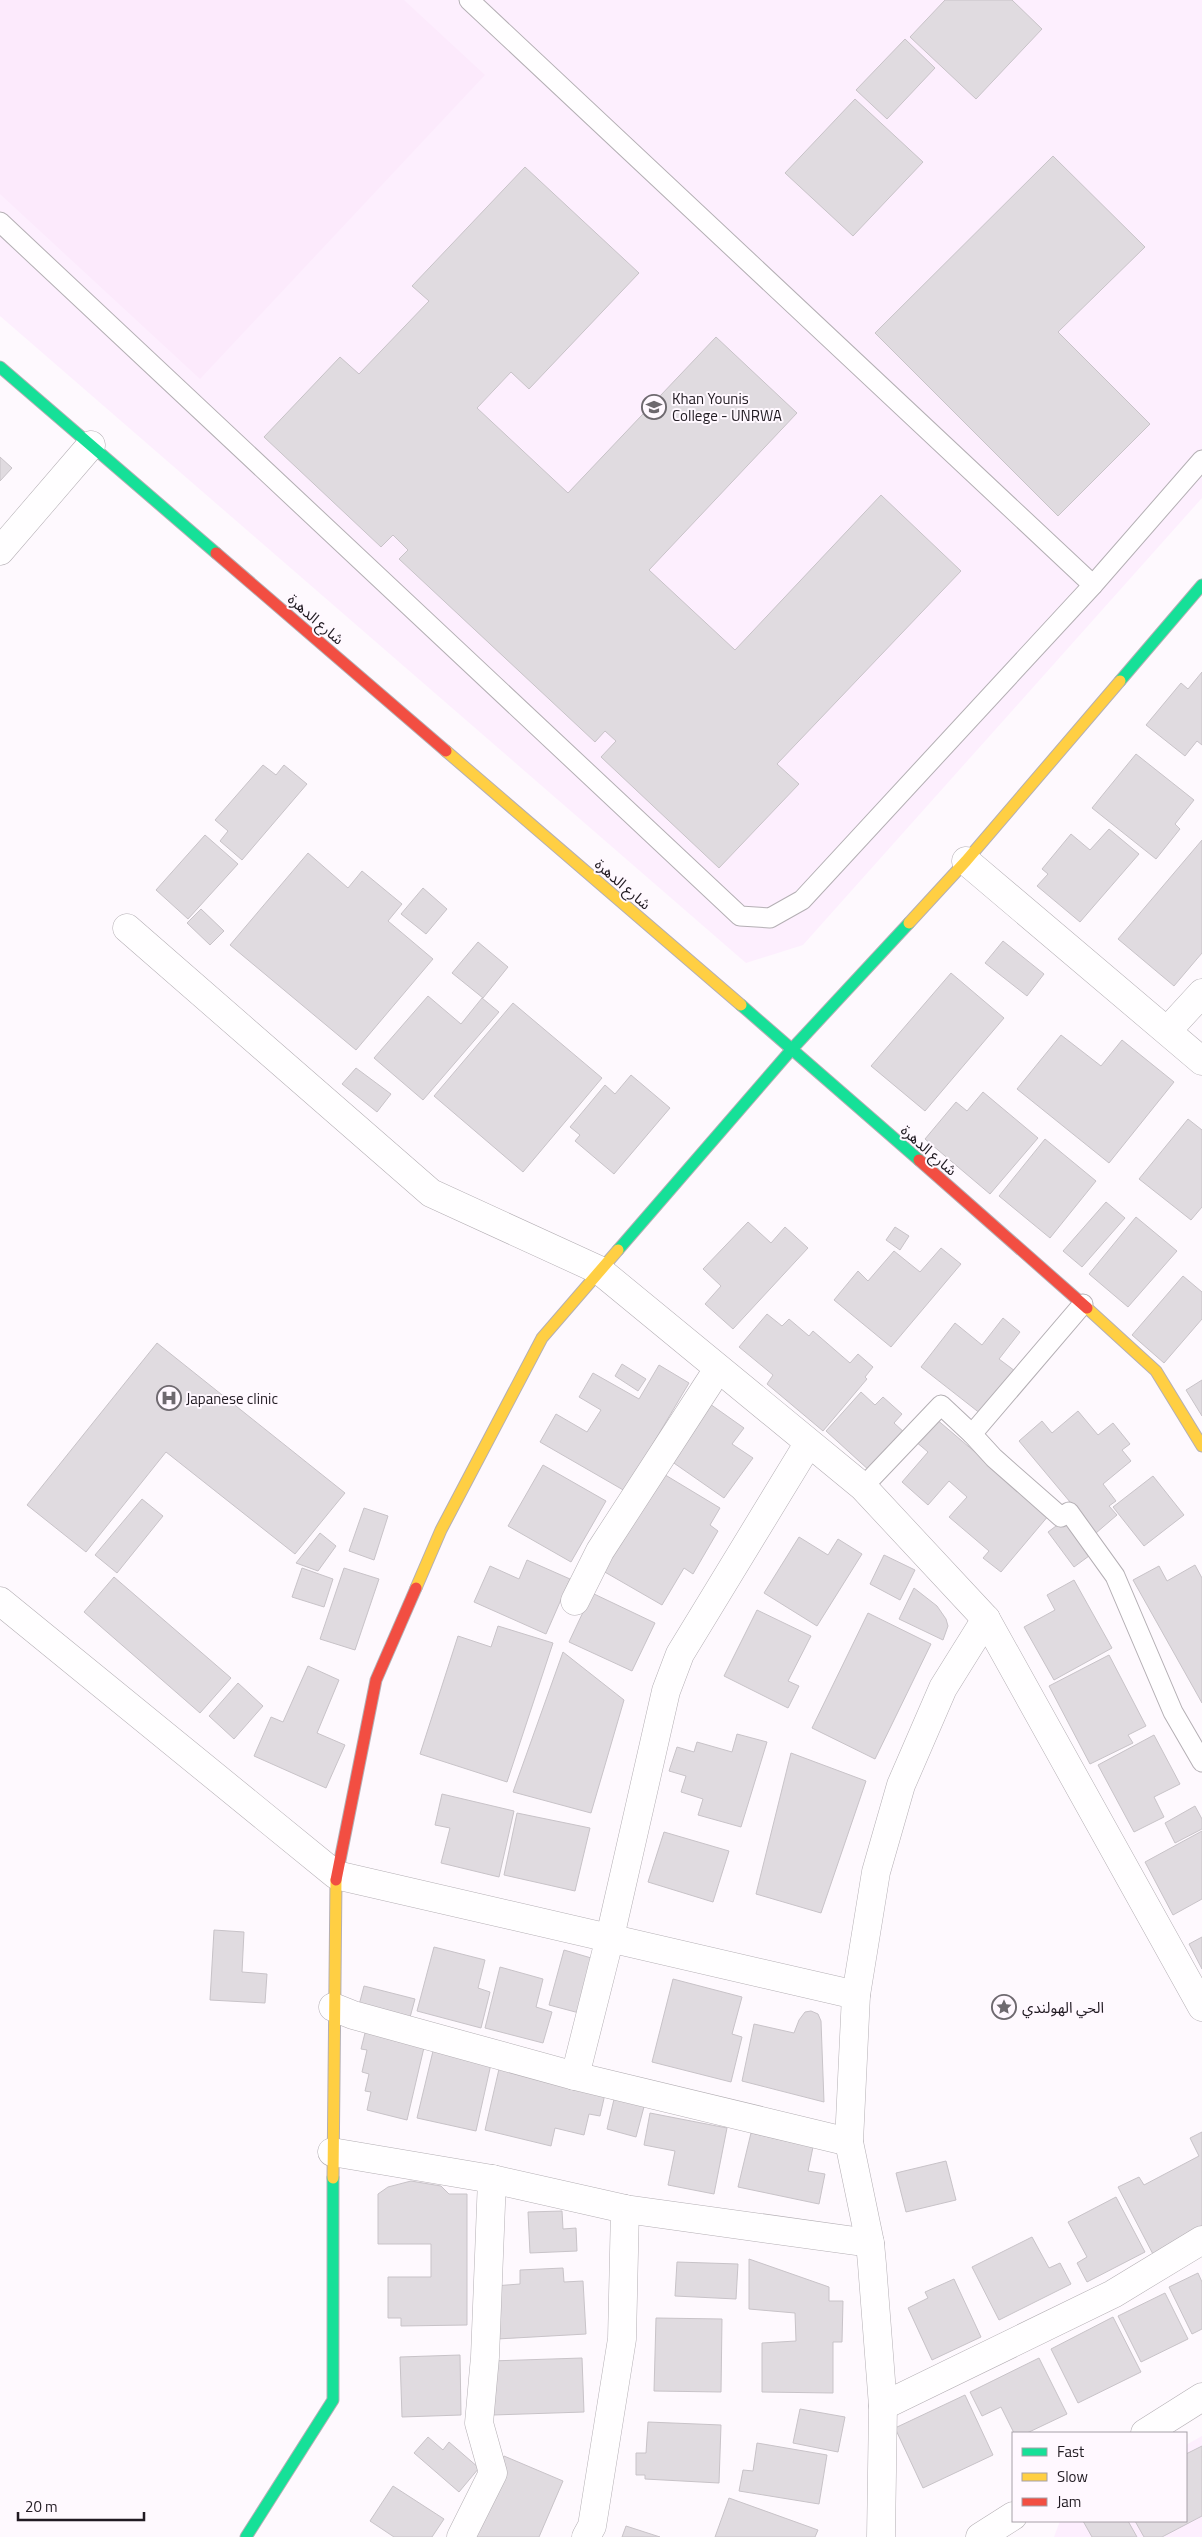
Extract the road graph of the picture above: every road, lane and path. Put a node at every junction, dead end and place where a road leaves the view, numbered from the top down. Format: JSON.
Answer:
{"nodes":[{"id":1,"x":469,"y":0,"type":"edge"},
{"id":2,"x":0,"y":222,"type":"edge"},
{"id":3,"x":0,"y":367,"type":"edge"},
{"id":4,"x":91,"y":445,"type":"junction"},
{"id":5,"x":1202,"y":460,"type":"edge"},
{"id":6,"x":0,"y":551,"type":"edge"},
{"id":7,"x":1094,"y":585,"type":"junction"},
{"id":8,"x":1202,"y":585,"type":"edge"},
{"id":9,"x":966,"y":861,"type":"junction"},
{"id":10,"x":127,"y":928,"type":"dead end"},
{"id":11,"x":1202,"y":993,"type":"edge"},
{"id":12,"x":1168,"y":1030,"type":"junction"},
{"id":13,"x":792,"y":1049,"type":"junction"},
{"id":14,"x":1202,"y":1061,"type":"edge"},
{"id":15,"x":600,"y":1270,"type":"junction"},
{"id":16,"x":1083,"y":1304,"type":"junction"},
{"id":17,"x":718,"y":1369,"type":"junction"},
{"id":18,"x":972,"y":1434,"type":"junction"},
{"id":19,"x":808,"y":1444,"type":"junction"},
{"id":20,"x":1202,"y":1446,"type":"edge"},
{"id":21,"x":863,"y":1487,"type":"junction"},
{"id":22,"x":0,"y":1601,"type":"edge"},
{"id":23,"x":575,"y":1601,"type":"dead end"},
{"id":24,"x":986,"y":1619,"type":"junction"},
{"id":25,"x":1202,"y":1762,"type":"edge"},
{"id":26,"x":336,"y":1875,"type":"junction"},
{"id":27,"x":610,"y":1937,"type":"junction"},
{"id":28,"x":856,"y":1996,"type":"junction"},
{"id":29,"x":333,"y":2007,"type":"junction"},
{"id":30,"x":1202,"y":2007,"type":"edge"},
{"id":31,"x":575,"y":2076,"type":"junction"},
{"id":32,"x":849,"y":2142,"type":"junction"},
{"id":33,"x":332,"y":2152,"type":"junction"},
{"id":34,"x":492,"y":2179,"type":"junction"},
{"id":35,"x":625,"y":2209,"type":"junction"},
{"id":36,"x":1202,"y":2240,"type":"edge"},
{"id":37,"x":870,"y":2243,"type":"junction"},
{"id":38,"x":1202,"y":2397,"type":"edge"},
{"id":39,"x":883,"y":2406,"type":"junction"},
{"id":40,"x":1146,"y":2432,"type":"edge"},
{"id":41,"x":1012,"y":2517,"type":"edge"},
{"id":42,"x":246,"y":2537,"type":"edge"},
{"id":43,"x":461,"y":2537,"type":"edge"},
{"id":44,"x":586,"y":2537,"type":"edge"},
{"id":45,"x":881,"y":2537,"type":"edge"},
{"id":46,"x":980,"y":2537,"type":"edge"}],
"edges":[{"from":1,"to":7,"type":"lane"},
{"from":2,"to":7,"type":"lane"},
{"from":3,"to":4,"type":"street","name":"شارع الدهرة"},
{"from":4,"to":6,"type":"street"},
{"from":4,"to":13,"type":"street","name":"شارع الدهرة"},
{"from":5,"to":7,"type":"lane"},
{"from":8,"to":9,"type":"street"},
{"from":9,"to":12,"type":"street"},
{"from":9,"to":13,"type":"street"},
{"from":10,"to":15,"type":"street"},
{"from":11,"to":12,"type":"street"},
{"from":12,"to":14,"type":"street"},
{"from":13,"to":15,"type":"street"},
{"from":13,"to":16,"type":"street","name":"شارع الدهرة"},
{"from":15,"to":17,"type":"street"},
{"from":15,"to":26,"type":"street"},
{"from":16,"to":18,"type":"lane"},
{"from":16,"to":20,"type":"street","name":"شارع الدهرة"},
{"from":17,"to":19,"type":"street"},
{"from":17,"to":23,"type":"street"},
{"from":18,"to":21,"type":"lane"},
{"from":18,"to":25,"type":"lane"},
{"from":19,"to":21,"type":"street"},
{"from":19,"to":27,"type":"street"},
{"from":21,"to":24,"type":"street"},
{"from":22,"to":26,"type":"street"},
{"from":24,"to":28,"type":"street"},
{"from":24,"to":30,"type":"street"},
{"from":26,"to":27,"type":"street"},
{"from":26,"to":29,"type":"street"},
{"from":27,"to":28,"type":"street"},
{"from":27,"to":31,"type":"street"},
{"from":28,"to":32,"type":"street"},
{"from":29,"to":31,"type":"street"},
{"from":29,"to":33,"type":"street"},
{"from":31,"to":32,"type":"street"},
{"from":32,"to":37,"type":"street"},
{"from":33,"to":34,"type":"street"},
{"from":33,"to":42,"type":"street"},
{"from":34,"to":35,"type":"street"},
{"from":34,"to":43,"type":"street"},
{"from":35,"to":37,"type":"street"},
{"from":35,"to":44,"type":"street"},
{"from":36,"to":39,"type":"street"},
{"from":37,"to":39,"type":"street"},
{"from":38,"to":40,"type":"street"},
{"from":39,"to":45,"type":"street"},
{"from":41,"to":46,"type":"street"}]}
